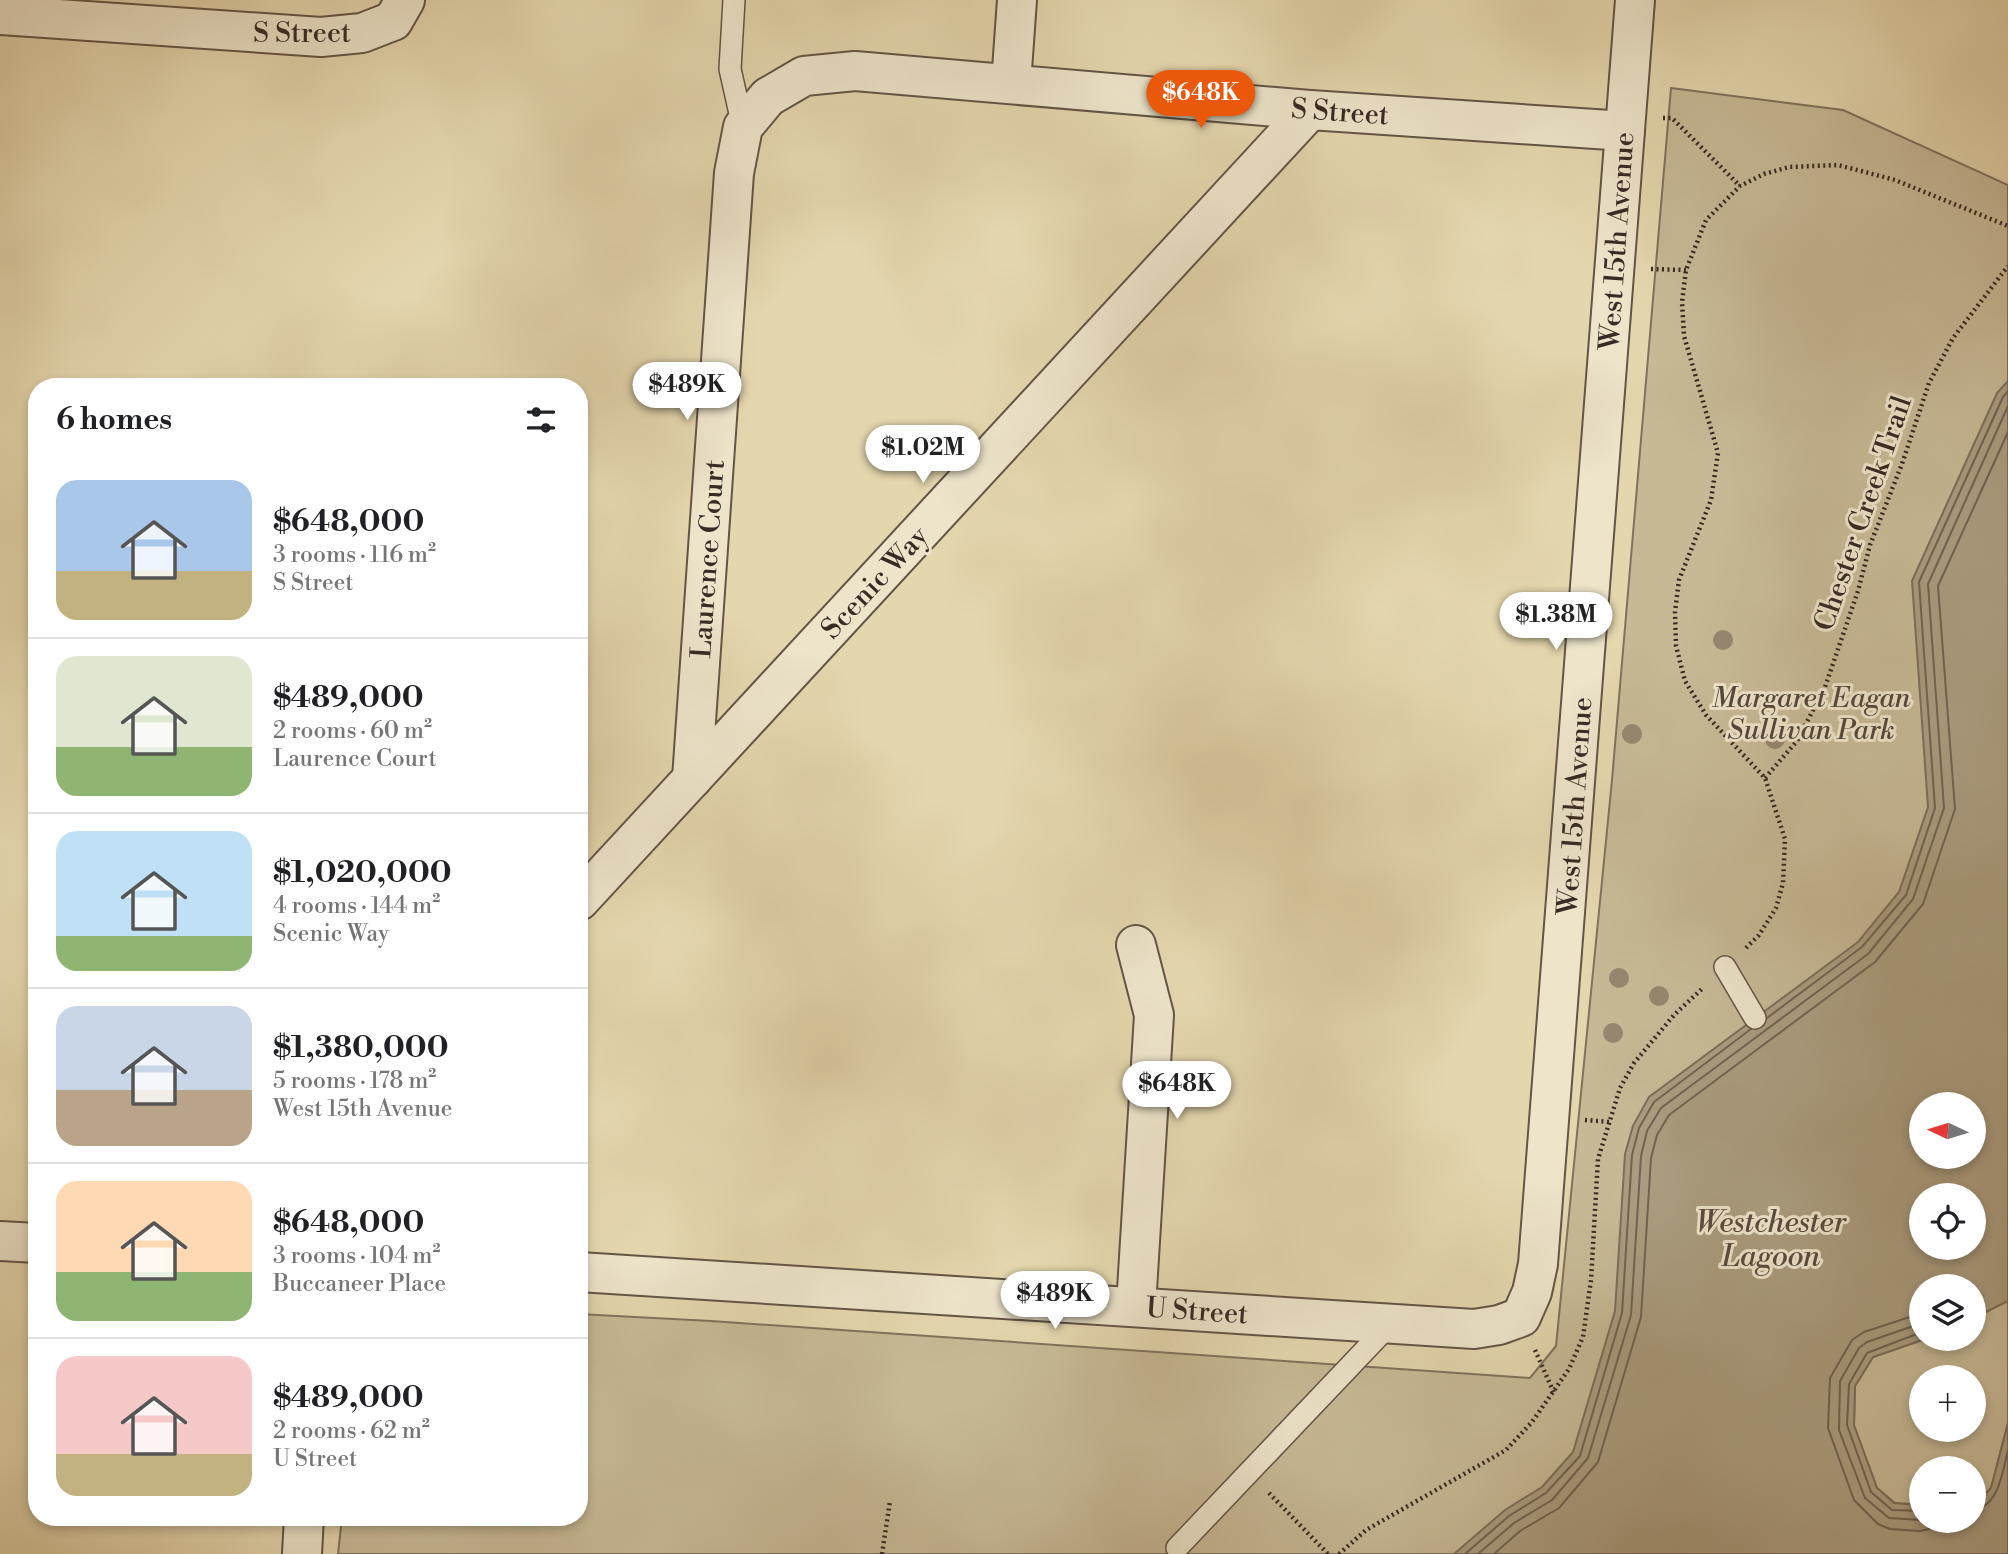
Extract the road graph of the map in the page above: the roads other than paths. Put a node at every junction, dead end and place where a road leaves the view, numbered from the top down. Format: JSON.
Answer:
{"nodes":[{"id":1,"x":734,"y":0,"type":"edge"},
{"id":2,"x":1017,"y":0,"type":"edge"},
{"id":3,"x":1635,"y":0,"type":"edge"},
{"id":4,"x":399,"y":11,"type":"edge"},
{"id":5,"x":0,"y":15,"type":"edge"},
{"id":6,"x":1011,"y":84,"type":"junction"},
{"id":7,"x":768,"y":97,"type":"joint"},
{"id":8,"x":1310,"y":110,"type":"junction"},
{"id":9,"x":1625,"y":118,"type":"junction"},
{"id":10,"x":743,"y":127,"type":"junction"},
{"id":11,"x":692,"y":779,"type":"junction"},
{"id":12,"x":588,"y":891,"type":"edge"},
{"id":13,"x":1136,"y":945,"type":"dead end"},
{"id":14,"x":1725,"y":967,"type":"road end"},
{"id":15,"x":1755,"y":1018,"type":"dead end"},
{"id":16,"x":0,"y":1241,"type":"edge"},
{"id":17,"x":28,"y":1243,"type":"edge"},
{"id":18,"x":588,"y":1273,"type":"edge"},
{"id":19,"x":1136,"y":1306,"type":"junction"},
{"id":20,"x":1521,"y":1317,"type":"joint"},
{"id":21,"x":1391,"y":1323,"type":"junction"},
{"id":22,"x":304,"y":1526,"type":"edge"},
{"id":23,"x":1177,"y":1548,"type":"dead end"},
{"id":24,"x":302,"y":1554,"type":"edge"}],
"edges":[{"from":1,"to":10,"type":"lane"},
{"from":2,"to":6,"type":"street"},
{"from":3,"to":9,"type":"street","name":"West 15th Avenue"},
{"from":4,"to":5,"type":"street","name":"S Street"},
{"from":6,"to":7,"type":"street","name":"S Street"},
{"from":6,"to":8,"type":"street","name":"S Street"},
{"from":7,"to":10,"type":"street","name":"Laurence Court"},
{"from":8,"to":9,"type":"street","name":"S Street"},
{"from":8,"to":11,"type":"street","name":"Scenic Way"},
{"from":9,"to":20,"type":"street","name":"West 15th Avenue"},
{"from":10,"to":11,"type":"street","name":"Laurence Court"},
{"from":11,"to":12,"type":"street","name":"Scenic Way"},
{"from":13,"to":19,"type":"street"},
{"from":14,"to":15,"type":"lane"},
{"from":16,"to":17,"type":"street"},
{"from":18,"to":19,"type":"street","name":"U Street"},
{"from":19,"to":21,"type":"street","name":"U Street"},
{"from":20,"to":21,"type":"street","name":"U Street"},
{"from":21,"to":23,"type":"lane"},
{"from":22,"to":24,"type":"street"}]}
